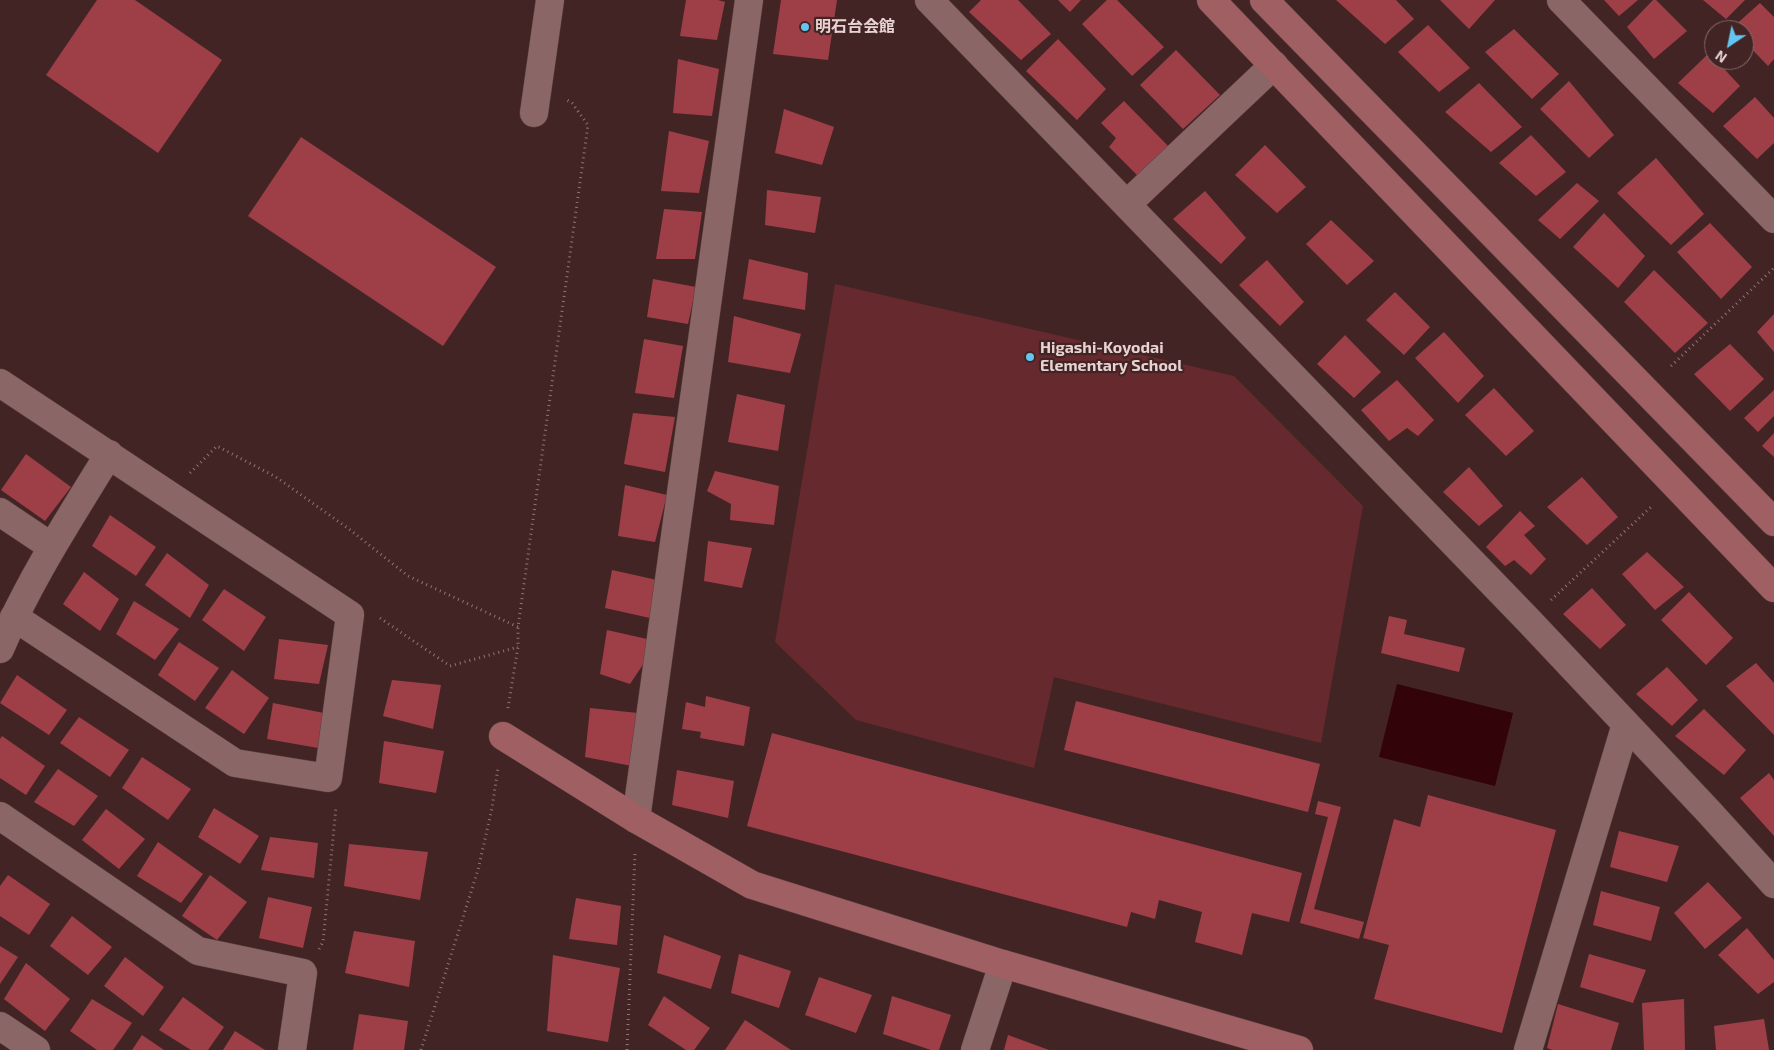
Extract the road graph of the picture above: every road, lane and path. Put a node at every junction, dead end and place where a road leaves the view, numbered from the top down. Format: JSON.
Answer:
{"nodes":[{"id":1,"x":550,"y":0,"type":"edge"},
{"id":2,"x":749,"y":0,"type":"edge"},
{"id":3,"x":929,"y":0,"type":"edge"},
{"id":4,"x":1211,"y":0,"type":"edge"},
{"id":5,"x":1264,"y":0,"type":"edge"},
{"id":6,"x":1561,"y":0,"type":"edge"},
{"id":7,"x":1274,"y":65,"type":"junction"},
{"id":8,"x":538,"y":84,"type":"junction"},
{"id":9,"x":534,"y":113,"type":"dead end"},
{"id":10,"x":1127,"y":204,"type":"junction"},
{"id":11,"x":1774,"y":219,"type":"edge"},
{"id":12,"x":1774,"y":268,"type":"edge"},
{"id":13,"x":1672,"y":366,"type":"dead end"},
{"id":14,"x":0,"y":383,"type":"edge"},
{"id":15,"x":109,"y":454,"type":"junction"},
{"id":16,"x":188,"y":475,"type":"dead end"},
{"id":17,"x":1651,"y":507,"type":"dead end"},
{"id":18,"x":0,"y":512,"type":"edge"},
{"id":19,"x":1774,"y":522,"type":"edge"},
{"id":20,"x":52,"y":547,"type":"junction"},
{"id":21,"x":1774,"y":588,"type":"edge"},
{"id":22,"x":377,"y":616,"type":"dead end"},
{"id":23,"x":14,"y":617,"type":"junction"},
{"id":24,"x":1528,"y":621,"type":"junction"},
{"id":25,"x":518,"y":627,"type":"junction"},
{"id":26,"x":518,"y":647,"type":"junction"},
{"id":27,"x":0,"y":649,"type":"edge"},
{"id":28,"x":1626,"y":724,"type":"junction"},
{"id":29,"x":503,"y":736,"type":"junction"},
{"id":30,"x":328,"y":778,"type":"junction"},
{"id":31,"x":0,"y":816,"type":"edge"},
{"id":32,"x":636,"y":819,"type":"junction"},
{"id":33,"x":1774,"y":884,"type":"edge"},
{"id":34,"x":1003,"y":964,"type":"junction"},
{"id":35,"x":303,"y":972,"type":"junction"},
{"id":36,"x":0,"y":1026,"type":"edge"},
{"id":37,"x":36,"y":1050,"type":"edge"},
{"id":38,"x":292,"y":1050,"type":"edge"},
{"id":39,"x":421,"y":1050,"type":"edge"},
{"id":40,"x":626,"y":1050,"type":"edge"},
{"id":41,"x":975,"y":1050,"type":"edge"},
{"id":42,"x":1299,"y":1050,"type":"edge"},
{"id":43,"x":1528,"y":1050,"type":"edge"}],
"edges":[{"from":1,"to":8,"type":"street"},
{"from":2,"to":32,"type":"street"},
{"from":3,"to":10,"type":"street"},
{"from":4,"to":7,"type":"street"},
{"from":5,"to":19,"type":"street"},
{"from":6,"to":11,"type":"street"},
{"from":7,"to":10,"type":"street"},
{"from":7,"to":21,"type":"street"},
{"from":8,"to":9,"type":"street"},
{"from":8,"to":25,"type":"path"},
{"from":10,"to":24,"type":"street"},
{"from":12,"to":13,"type":"path"},
{"from":14,"to":15,"type":"street"},
{"from":15,"to":20,"type":"street"},
{"from":15,"to":30,"type":"street"},
{"from":16,"to":25,"type":"path"},
{"from":17,"to":24,"type":"path"},
{"from":18,"to":20,"type":"street"},
{"from":20,"to":23,"type":"street"},
{"from":22,"to":26,"type":"path"},
{"from":23,"to":27,"type":"street"},
{"from":23,"to":30,"type":"street"},
{"from":24,"to":28,"type":"street"},
{"from":25,"to":26,"type":"path"},
{"from":26,"to":29,"type":"path"},
{"from":28,"to":33,"type":"street"},
{"from":28,"to":43,"type":"street"},
{"from":29,"to":32,"type":"street"},
{"from":29,"to":39,"type":"path"},
{"from":30,"to":35,"type":"path"},
{"from":31,"to":35,"type":"street"},
{"from":32,"to":34,"type":"street"},
{"from":32,"to":40,"type":"path"},
{"from":34,"to":41,"type":"street"},
{"from":34,"to":42,"type":"street"},
{"from":35,"to":38,"type":"street"},
{"from":36,"to":37,"type":"street"}]}
